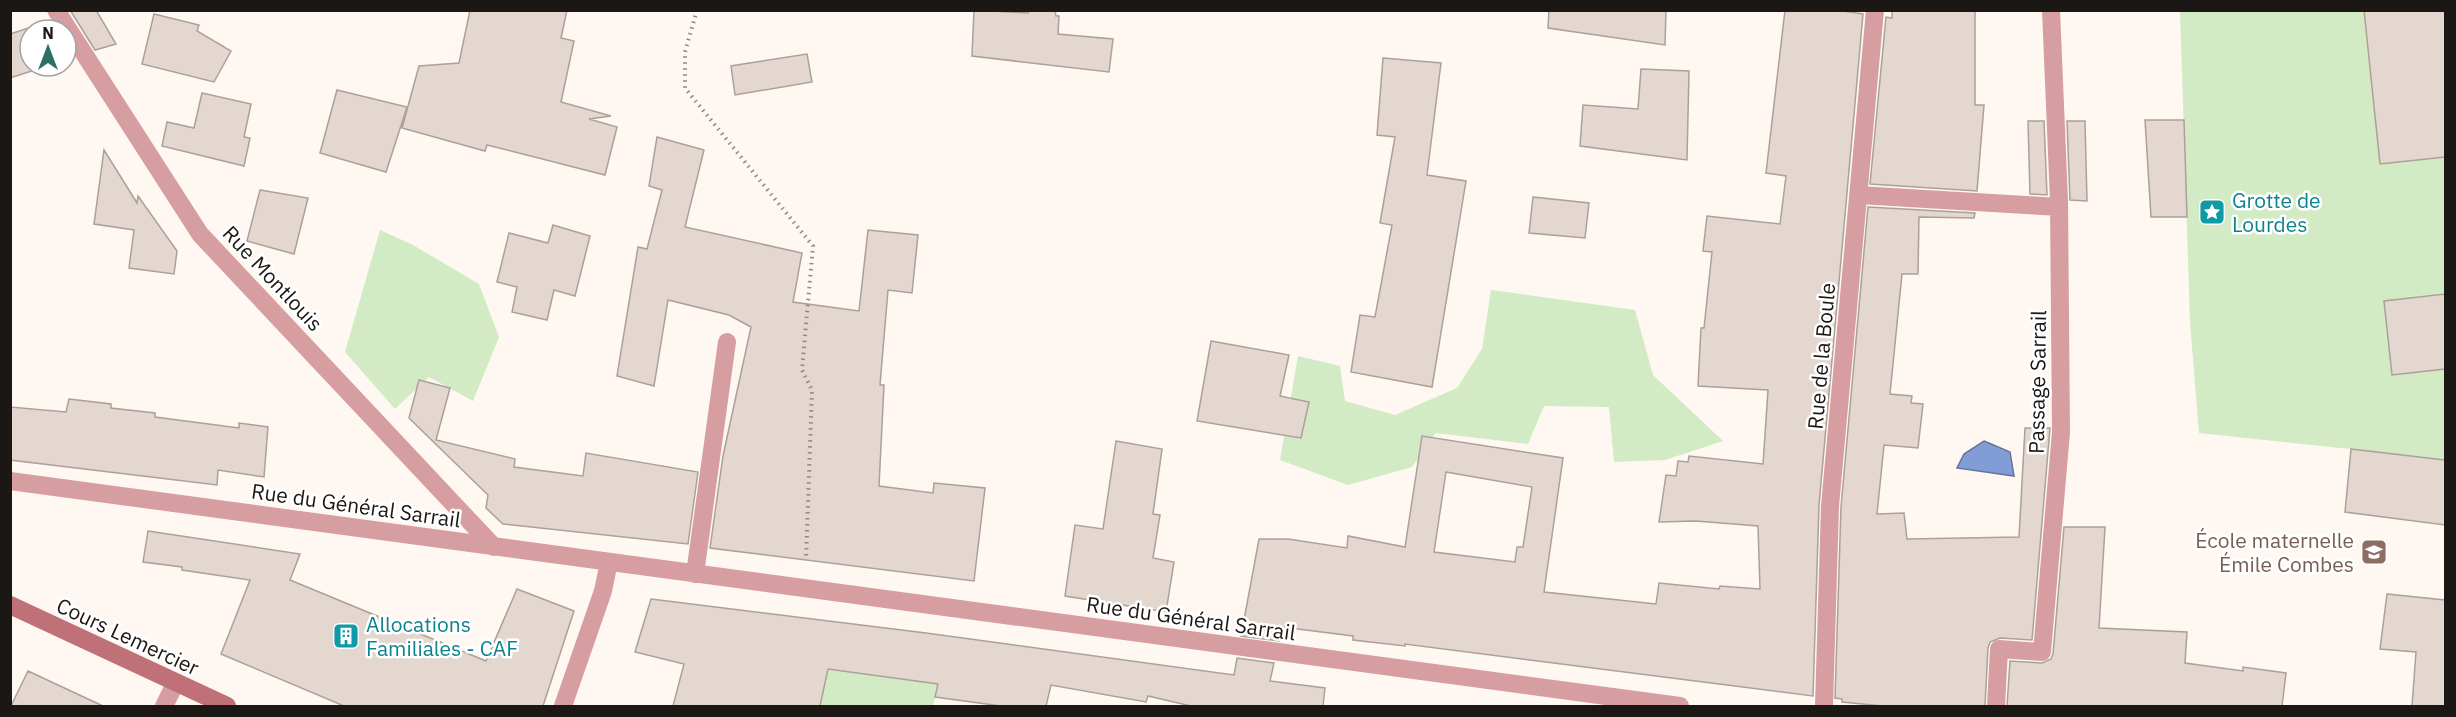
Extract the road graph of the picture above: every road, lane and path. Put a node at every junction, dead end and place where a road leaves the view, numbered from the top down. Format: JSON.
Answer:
{"nodes":[{"id":1,"x":56,"y":10,"type":"edge"},
{"id":2,"x":697,"y":10,"type":"edge"},
{"id":3,"x":1875,"y":10,"type":"edge"},
{"id":4,"x":2052,"y":10,"type":"edge"},
{"id":5,"x":1859,"y":195,"type":"junction"},
{"id":6,"x":2059,"y":207,"type":"junction"},
{"id":7,"x":727,"y":342,"type":"dead end"},
{"id":8,"x":10,"y":482,"type":"edge"},
{"id":9,"x":494,"y":547,"type":"junction"},
{"id":10,"x":609,"y":562,"type":"junction"},
{"id":11,"x":695,"y":574,"type":"junction"},
{"id":12,"x":806,"y":589,"type":"junction"},
{"id":13,"x":10,"y":605,"type":"edge"},
{"id":14,"x":175,"y":684,"type":"junction"},
{"id":15,"x":164,"y":706,"type":"edge"},
{"id":16,"x":227,"y":706,"type":"edge"},
{"id":17,"x":563,"y":706,"type":"edge"},
{"id":18,"x":1680,"y":706,"type":"edge"},
{"id":19,"x":1824,"y":706,"type":"edge"},
{"id":20,"x":1996,"y":706,"type":"edge"}],
"edges":[{"from":1,"to":9,"type":"street","name":"Rue Montlouis"},
{"from":2,"to":12,"type":"path"},
{"from":3,"to":5,"type":"street","name":"Rue de la Boule"},
{"from":4,"to":6,"type":"street","name":"Passage Sarrail"},
{"from":5,"to":6,"type":"street"},
{"from":5,"to":19,"type":"street","name":"Rue de la Boule"},
{"from":6,"to":20,"type":"street","name":"Passage Sarrail"},
{"from":7,"to":11,"type":"street"},
{"from":8,"to":9,"type":"street","name":"Rue du Général Sarrail"},
{"from":9,"to":10,"type":"street","name":"Rue du Général Sarrail"},
{"from":10,"to":11,"type":"street","name":"Rue du Général Sarrail"},
{"from":10,"to":17,"type":"street"},
{"from":11,"to":12,"type":"street","name":"Rue du Général Sarrail"},
{"from":12,"to":18,"type":"street","name":"Rue du Général Sarrail"},
{"from":13,"to":14,"type":"main road","name":"Cours Lemercier"},
{"from":14,"to":15,"type":"street"},
{"from":14,"to":16,"type":"main road","name":"Cours Lemercier"}]}
